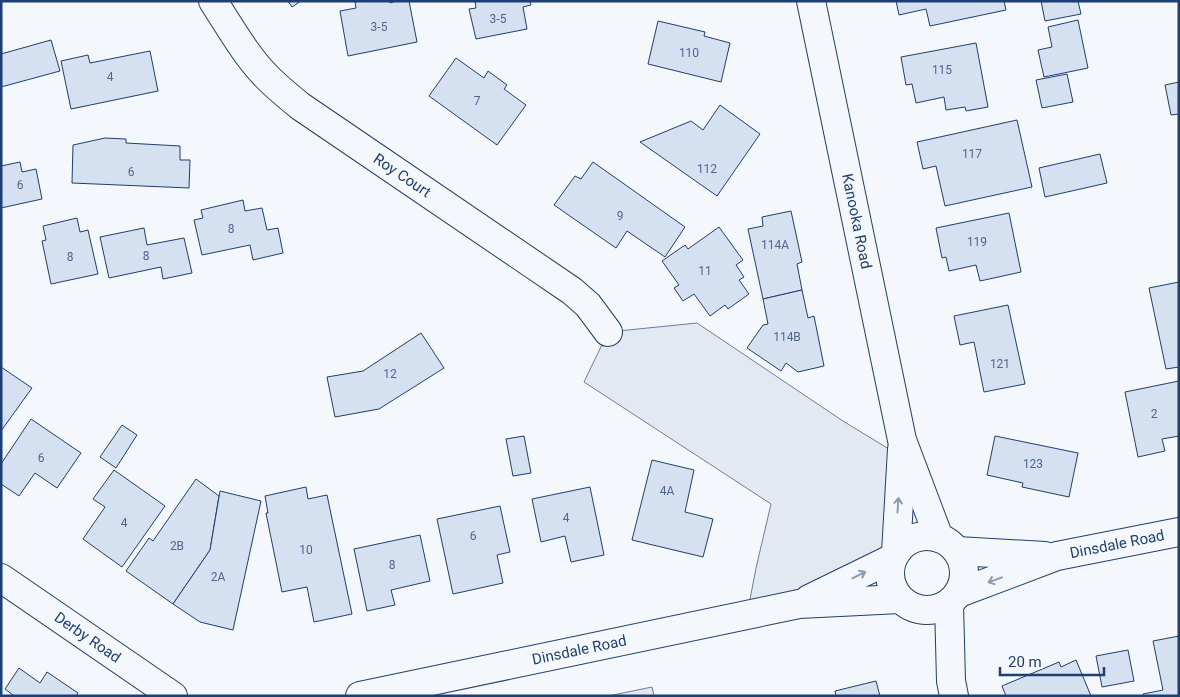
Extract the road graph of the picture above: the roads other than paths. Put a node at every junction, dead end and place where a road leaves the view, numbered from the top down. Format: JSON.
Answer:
{"nodes":[{"id":1,"x":213,"y":1,"type":"edge"},
{"id":2,"x":811,"y":1,"type":"edge"},
{"id":3,"x":608,"y":332,"type":"dead end"},
{"id":4,"x":902,"y":440,"type":"junction"},
{"id":5,"x":1179,"y":532,"type":"edge"},
{"id":6,"x":948,"y":544,"type":"junction"},
{"id":7,"x":894,"y":556,"type":"junction"},
{"id":8,"x":1057,"y":556,"type":"junction"},
{"id":9,"x":1,"y":578,"type":"edge"},
{"id":10,"x":954,"y":598,"type":"junction"},
{"id":11,"x":799,"y":604,"type":"junction"},
{"id":12,"x":911,"y":605,"type":"junction"},
{"id":13,"x":953,"y":689,"type":"edge"},
{"id":14,"x":411,"y":691,"type":"edge"},
{"id":15,"x":174,"y":696,"type":"edge"},
{"id":16,"x":360,"y":696,"type":"edge"}],
"edges":[{"from":1,"to":3,"type":"street","name":"Roy Court"},
{"from":2,"to":4,"type":"street","name":"Kanooka Road"},
{"from":4,"to":6,"type":"street","name":"Kanooka Road"},
{"from":7,"to":4,"type":"street","name":"Kanooka Road","one_way":true},
{"from":5,"to":8,"type":"street","name":"Dinsdale Road"},
{"from":6,"to":7,"type":"street"},
{"from":6,"to":8,"type":"street","name":"Dinsdale Road"},
{"from":6,"to":10,"type":"street"},
{"from":11,"to":7,"type":"street","name":"Dinsdale Road","one_way":true},
{"from":7,"to":12,"type":"street"},
{"from":8,"to":10,"type":"street","name":"Dinsdale Road","one_way":true},
{"from":9,"to":15,"type":"street","name":"Derby Road"},
{"from":10,"to":12,"type":"street"},
{"from":10,"to":13,"type":"street"},
{"from":11,"to":12,"type":"street","name":"Dinsdale Road"},
{"from":11,"to":14,"type":"street","name":"Dinsdale Road"},
{"from":12,"to":13,"type":"street"},
{"from":14,"to":16,"type":"street","name":"Dinsdale Road"}]}
